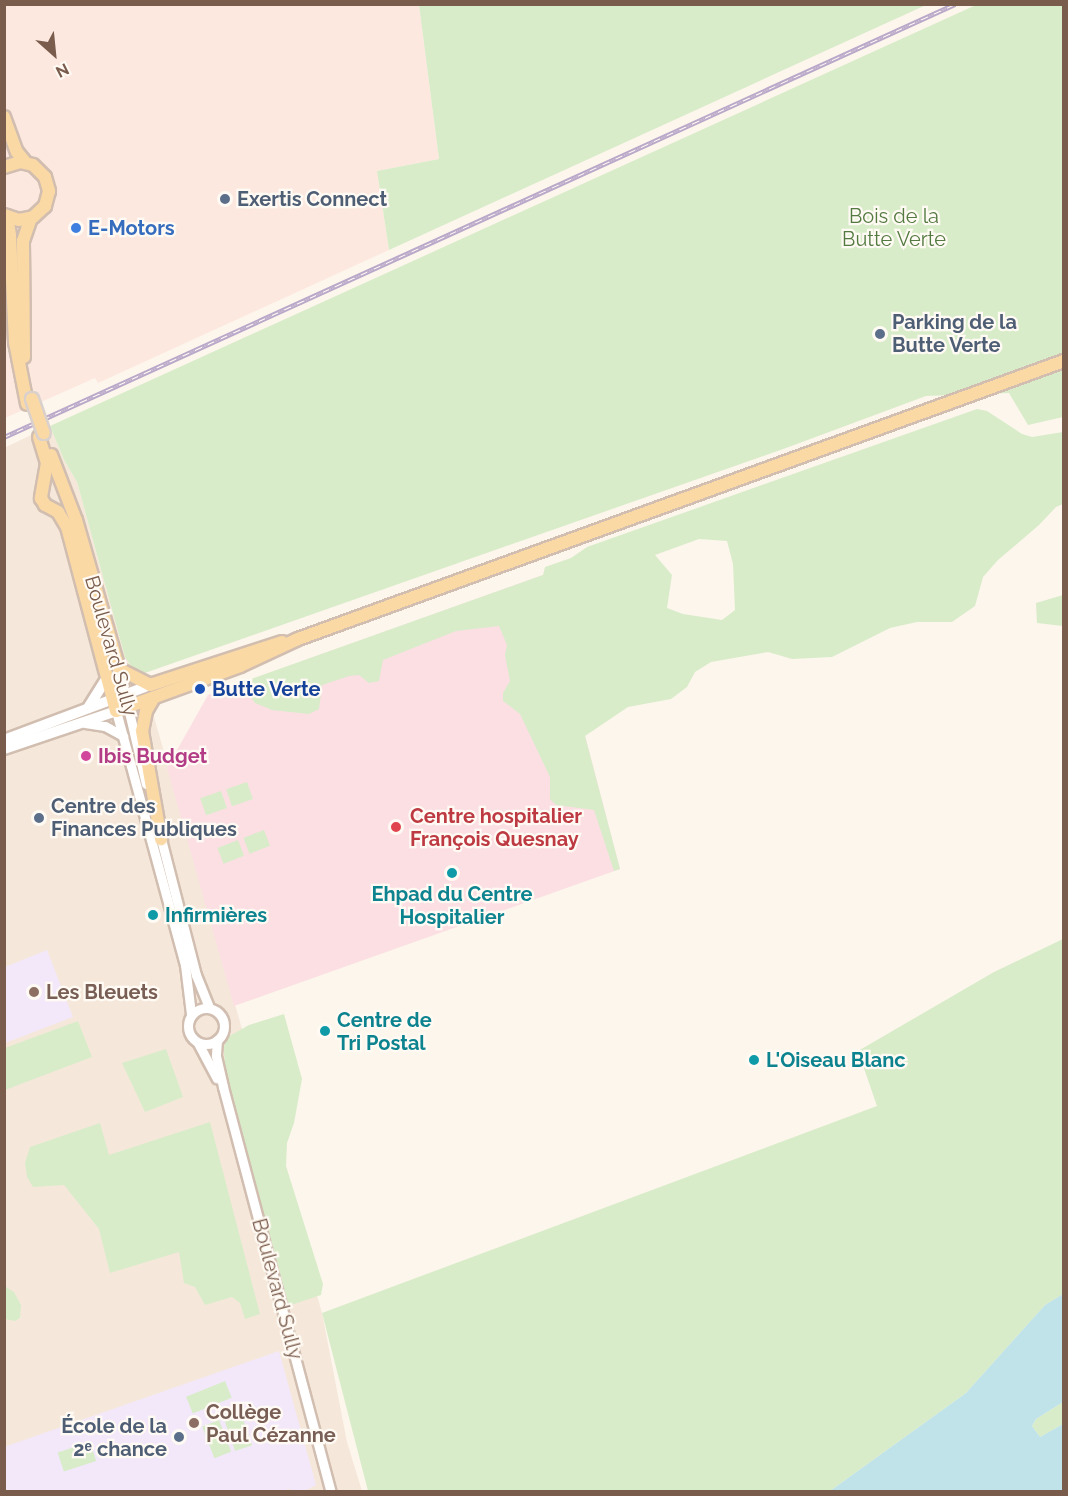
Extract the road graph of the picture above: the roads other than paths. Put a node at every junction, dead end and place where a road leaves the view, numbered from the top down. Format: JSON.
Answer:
{"nodes":[{"id":1,"x":4,"y":117,"type":"edge"},
{"id":2,"x":26,"y":163,"type":"junction"},
{"id":3,"x":4,"y":167,"type":"edge"},
{"id":4,"x":6,"y":215,"type":"edge"},
{"id":5,"x":31,"y":218,"type":"junction"},
{"id":6,"x":1064,"y":361,"type":"edge"},
{"id":7,"x":1064,"y":367,"type":"edge"},
{"id":8,"x":30,"y":401,"type":"junction"},
{"id":9,"x":41,"y":435,"type":"junction"},
{"id":10,"x":788,"y":462,"type":"junction"},
{"id":11,"x":43,"y":485,"type":"junction"},
{"id":12,"x":64,"y":488,"type":"junction"},
{"id":13,"x":52,"y":507,"type":"junction"},
{"id":14,"x":298,"y":639,"type":"junction"},
{"id":15,"x":119,"y":669,"type":"junction"},
{"id":16,"x":106,"y":679,"type":"junction"},
{"id":17,"x":150,"y":685,"type":"junction"},
{"id":18,"x":153,"y":699,"type":"junction"},
{"id":19,"x":127,"y":700,"type":"junction"},
{"id":20,"x":114,"y":705,"type":"junction"},
{"id":21,"x":87,"y":708,"type":"junction"},
{"id":22,"x":80,"y":724,"type":"junction"},
{"id":23,"x":123,"y":736,"type":"junction"},
{"id":24,"x":4,"y":740,"type":"edge"},
{"id":25,"x":4,"y":749,"type":"edge"},
{"id":26,"x":161,"y":839,"type":"junction"},
{"id":27,"x":209,"y":1008,"type":"junction"},
{"id":28,"x":191,"y":1014,"type":"junction"},
{"id":29,"x":217,"y":1040,"type":"junction"},
{"id":30,"x":198,"y":1043,"type":"junction"},
{"id":31,"x":223,"y":1087,"type":"junction"},
{"id":32,"x":331,"y":1491,"type":"edge"}],
"edges":[{"from":1,"to":2,"type":"main road"},
{"from":2,"to":3,"type":"main road"},
{"from":2,"to":5,"type":"main road"},
{"from":4,"to":5,"type":"main road"},
{"from":4,"to":8,"type":"main road"},
{"from":5,"to":8,"type":"main road"},
{"from":6,"to":10,"type":"main road"},
{"from":7,"to":10,"type":"main road"},
{"from":8,"to":9,"type":"main road"},
{"from":9,"to":11,"type":"main road"},
{"from":9,"to":12,"type":"main road","name":"Boulevard Sully"},
{"from":10,"to":14,"type":"main road"},
{"from":11,"to":12,"type":"main road"},
{"from":11,"to":13,"type":"main road"},
{"from":12,"to":13,"type":"main road"},
{"from":12,"to":15,"type":"main road","name":"Boulevard Sully"},
{"from":13,"to":16,"type":"main road","name":"Boulevard Sully"},
{"from":14,"to":17,"type":"main road"},
{"from":14,"to":18,"type":"main road"},
{"from":15,"to":17,"type":"main road"},
{"from":15,"to":19,"type":"street","name":"Boulevard Sully"},
{"from":16,"to":20,"type":"main road","name":"Boulevard Sully"},
{"from":16,"to":21,"type":"main road"},
{"from":17,"to":19,"type":"main road"},
{"from":18,"to":19,"type":"main road"},
{"from":18,"to":26,"type":"main road"},
{"from":19,"to":20,"type":"main road"},
{"from":19,"to":26,"type":"street","name":"Boulevard Sully"},
{"from":20,"to":21,"type":"main road"},
{"from":20,"to":22,"type":"main road"},
{"from":20,"to":23,"type":"street","name":"Boulevard Sully"},
{"from":21,"to":24,"type":"main road"},
{"from":22,"to":23,"type":"street"},
{"from":22,"to":25,"type":"main road"},
{"from":23,"to":28,"type":"street","name":"Boulevard Sully"},
{"from":26,"to":27,"type":"street","name":"Boulevard Sully"},
{"from":27,"to":28,"type":"street"},
{"from":27,"to":29,"type":"street"},
{"from":28,"to":30,"type":"street"},
{"from":29,"to":30,"type":"street"},
{"from":29,"to":31,"type":"street"},
{"from":30,"to":31,"type":"street"},
{"from":31,"to":32,"type":"street","name":"Boulevard Sully"}]}
